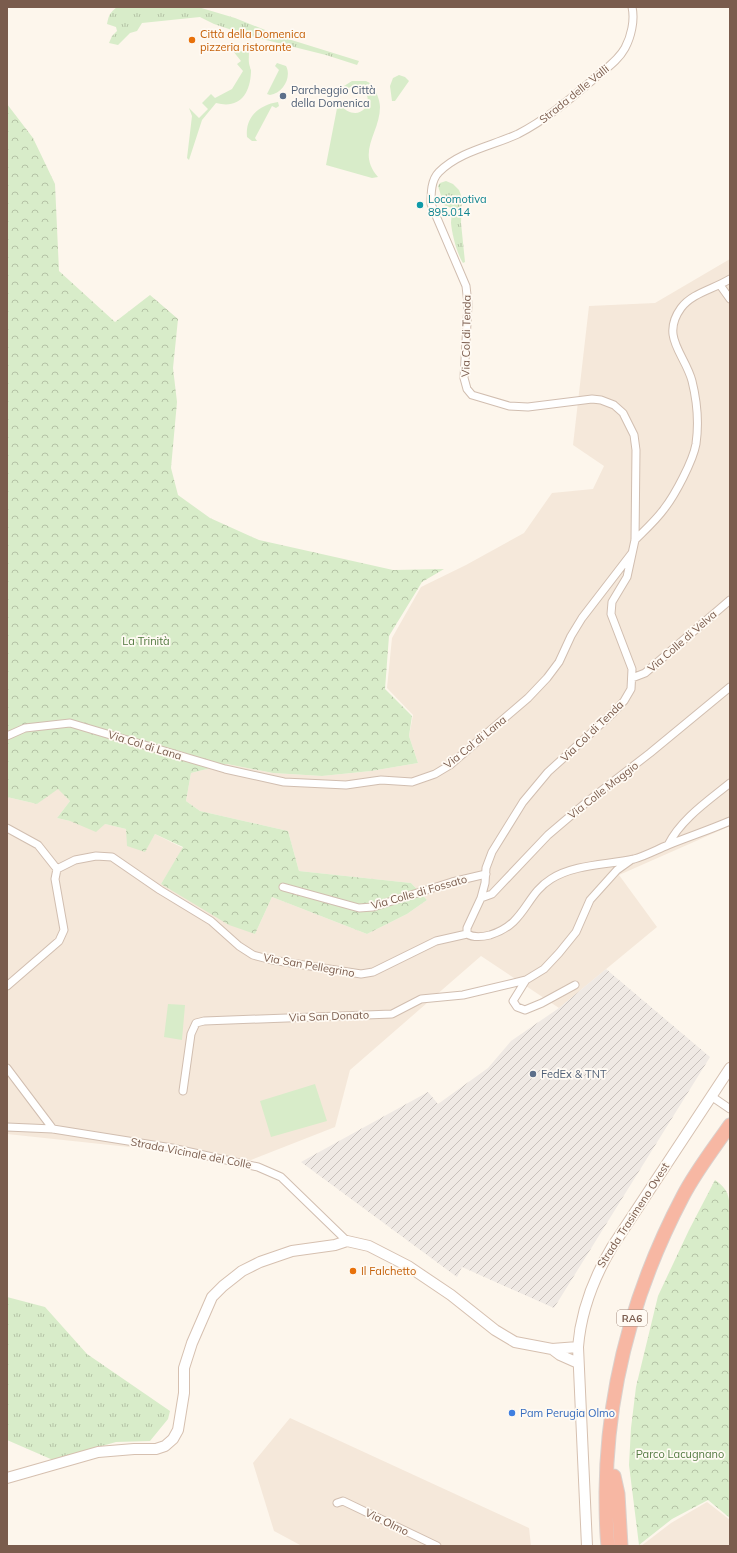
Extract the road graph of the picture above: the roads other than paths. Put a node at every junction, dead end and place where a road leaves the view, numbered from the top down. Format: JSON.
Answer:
{"nodes":[{"id":1,"x":632,"y":7,"type":"edge"},
{"id":2,"x":438,"y":173,"type":"joint"},
{"id":3,"x":730,"y":279,"type":"edge"},
{"id":4,"x":720,"y":285,"type":"junction"},
{"id":5,"x":730,"y":299,"type":"edge"},
{"id":6,"x":635,"y":540,"type":"junction"},
{"id":7,"x":634,"y":551,"type":"junction"},
{"id":8,"x":730,"y":600,"type":"edge"},
{"id":9,"x":632,"y":678,"type":"junction"},
{"id":10,"x":730,"y":687,"type":"edge"},
{"id":11,"x":7,"y":736,"type":"edge"},
{"id":12,"x":730,"y":783,"type":"edge"},
{"id":13,"x":730,"y":821,"type":"edge"},
{"id":14,"x":7,"y":828,"type":"edge"},
{"id":15,"x":668,"y":845,"type":"junction"},
{"id":16,"x":633,"y":859,"type":"junction"},
{"id":17,"x":57,"y":869,"type":"junction"},
{"id":18,"x":486,"y":874,"type":"junction"},
{"id":19,"x":283,"y":887,"type":"dead end"},
{"id":20,"x":481,"y":898,"type":"junction"},
{"id":21,"x":467,"y":934,"type":"junction"},
{"id":22,"x":526,"y":980,"type":"junction"},
{"id":23,"x":575,"y":985,"type":"dead end"},
{"id":24,"x":7,"y":986,"type":"edge"},
{"id":25,"x":7,"y":1068,"type":"edge"},
{"id":26,"x":730,"y":1068,"type":"edge"},
{"id":27,"x":183,"y":1091,"type":"dead end"},
{"id":28,"x":711,"y":1096,"type":"junction"},
{"id":29,"x":730,"y":1109,"type":"edge"},
{"id":30,"x":730,"y":1125,"type":"edge"},
{"id":31,"x":7,"y":1127,"type":"edge"},
{"id":32,"x":53,"y":1129,"type":"junction"},
{"id":33,"x":730,"y":1139,"type":"edge"},
{"id":34,"x":347,"y":1241,"type":"junction"},
{"id":35,"x":578,"y":1347,"type":"junction"},
{"id":36,"x":552,"y":1349,"type":"junction"},
{"id":37,"x":578,"y":1363,"type":"junction"},
{"id":38,"x":614,"y":1476,"type":"junction"},
{"id":39,"x":7,"y":1478,"type":"edge"},
{"id":40,"x":337,"y":1503,"type":"dead end"},
{"id":41,"x":437,"y":1546,"type":"edge"},
{"id":42,"x":587,"y":1546,"type":"edge"},
{"id":43,"x":608,"y":1546,"type":"edge"},
{"id":44,"x":616,"y":1546,"type":"edge"},
{"id":45,"x":621,"y":1546,"type":"edge"}],
"edges":[{"from":1,"to":2,"type":"street","name":"Strada delle Valli"},
{"from":2,"to":6,"type":"street","name":"Via Col di Tenda"},
{"from":3,"to":4,"type":"street"},
{"from":4,"to":5,"type":"street"},
{"from":4,"to":6,"type":"street"},
{"from":6,"to":7,"type":"street","name":"Via Col di Tenda"},
{"from":7,"to":9,"type":"street","name":"Via Col di Tenda"},
{"from":7,"to":11,"type":"street","name":"Via Col di Lana"},
{"from":8,"to":9,"type":"street","name":"Via Colle di Velva"},
{"from":9,"to":18,"type":"street","name":"Via Col di Tenda"},
{"from":10,"to":20,"type":"street","name":"Via Colle Maggio"},
{"from":12,"to":15,"type":"street"},
{"from":13,"to":15,"type":"street"},
{"from":14,"to":17,"type":"street"},
{"from":15,"to":16,"type":"street"},
{"from":16,"to":21,"type":"street"},
{"from":16,"to":22,"type":"street","name":"Via San Donato"},
{"from":17,"to":21,"type":"street","name":"Via San Pellegrino"},
{"from":17,"to":24,"type":"street"},
{"from":18,"to":19,"type":"street","name":"Via Colle di Fossato"},
{"from":18,"to":20,"type":"street","name":"Via Col di Tenda"},
{"from":20,"to":21,"type":"street","name":"Via Col di Tenda"},
{"from":22,"to":23,"type":"street","name":"Via San Donato"},
{"from":22,"to":27,"type":"street","name":"Via San Donato"},
{"from":25,"to":32,"type":"street"},
{"from":26,"to":28,"type":"street","name":"Strada Trasimeno Ovest"},
{"from":28,"to":29,"type":"street"},
{"from":28,"to":35,"type":"street","name":"Strada Trasimeno Ovest"},
{"from":30,"to":43,"type":"highway","number":"RA6"},
{"from":31,"to":32,"type":"street","name":"Strada Vicinale del Colle"},
{"from":32,"to":34,"type":"street","name":"Strada Vicinale del Colle"},
{"from":33,"to":38,"type":"highway","number":"RA6"},
{"from":34,"to":36,"type":"street"},
{"from":34,"to":39,"type":"street"},
{"from":35,"to":36,"type":"street"},
{"from":35,"to":37,"type":"street","name":"Strada Trasimeno Ovest"},
{"from":36,"to":37,"type":"street"},
{"from":37,"to":42,"type":"street","name":"Strada Trasimeno Ovest"},
{"from":38,"to":44,"type":"highway","number":"RA6"},
{"from":38,"to":45,"type":"highway"},
{"from":40,"to":41,"type":"street","name":"Via Olmo"}]}
